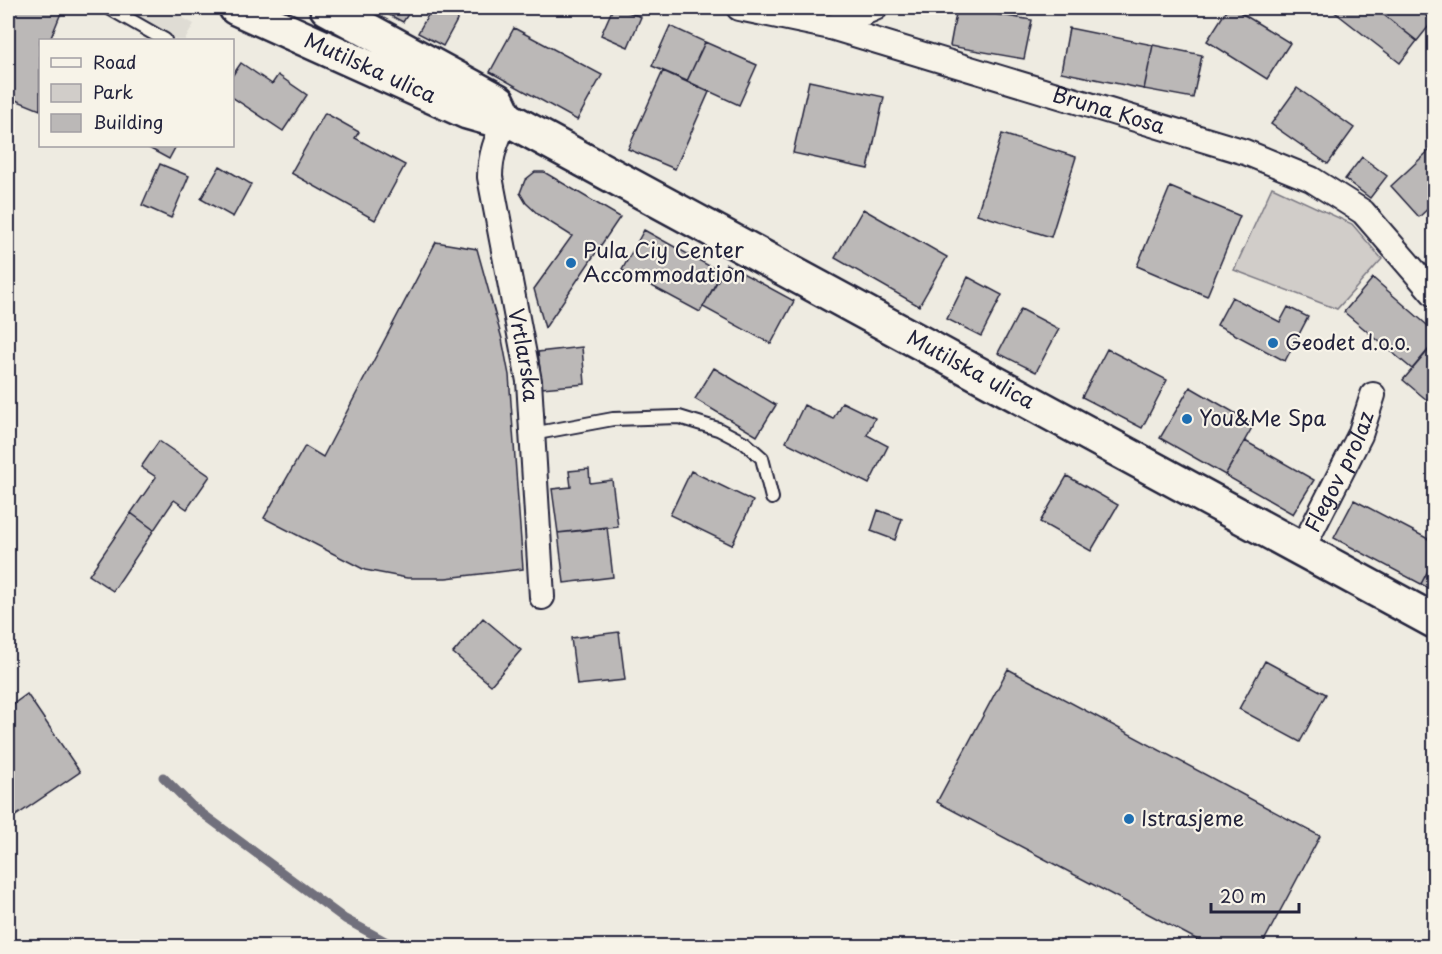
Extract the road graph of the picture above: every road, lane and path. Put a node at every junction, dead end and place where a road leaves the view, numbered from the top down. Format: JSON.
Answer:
{"nodes":[{"id":1,"x":109,"y":8,"type":"edge"},
{"id":2,"x":236,"y":8,"type":"edge"},
{"id":3,"x":327,"y":8,"type":"edge"},
{"id":4,"x":739,"y":8,"type":"edge"},
{"id":5,"x":875,"y":8,"type":"edge"},
{"id":6,"x":831,"y":27,"type":"junction"},
{"id":7,"x":163,"y":39,"type":"edge"},
{"id":8,"x":506,"y":118,"type":"junction"},
{"id":9,"x":1434,"y":294,"type":"edge"},
{"id":10,"x":1374,"y":395,"type":"dead end"},
{"id":11,"x":532,"y":434,"type":"junction"},
{"id":12,"x":772,"y":498,"type":"dead end"},
{"id":13,"x":1302,"y":549,"type":"junction"},
{"id":14,"x":542,"y":597,"type":"dead end"},
{"id":15,"x":1434,"y":621,"type":"edge"}],
"edges":[{"from":1,"to":7,"type":"lane"},
{"from":2,"to":8,"type":"main road","name":"Mutilska ulica"},
{"from":3,"to":8,"type":"main road","name":"Mutilska ulica"},
{"from":4,"to":6,"type":"street","name":"Bruna Kosa"},
{"from":5,"to":6,"type":"street"},
{"from":6,"to":9,"type":"street","name":"Bruna Kosa"},
{"from":8,"to":11,"type":"street","name":"Vrtlarska"},
{"from":8,"to":13,"type":"main road","name":"Mutilska ulica"},
{"from":10,"to":13,"type":"street","name":"Flegov prolaz"},
{"from":11,"to":12,"type":"lane"},
{"from":11,"to":14,"type":"street","name":"Vrtlarska"},
{"from":13,"to":15,"type":"main road","name":"Mutilska ulica"}]}
